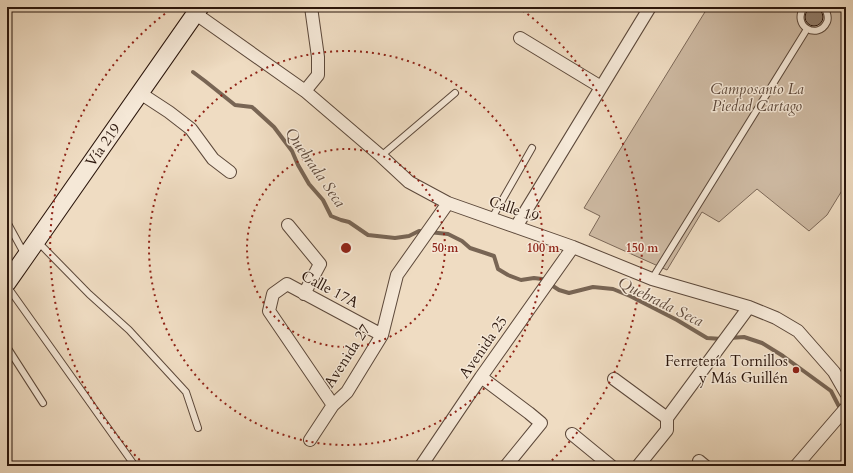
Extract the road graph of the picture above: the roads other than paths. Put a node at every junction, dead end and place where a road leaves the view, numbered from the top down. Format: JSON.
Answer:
{"nodes":[{"id":1,"x":311,"y":7,"type":"edge"},
{"id":2,"x":650,"y":7,"type":"edge"},
{"id":3,"x":804,"y":7,"type":"edge"},
{"id":4,"x":824,"y":7,"type":"edge"},
{"id":5,"x":196,"y":9,"type":"edge"},
{"id":6,"x":807,"y":28,"type":"junction"},
{"id":7,"x":520,"y":38,"type":"dead end"},
{"id":8,"x":601,"y":87,"type":"junction"},
{"id":9,"x":305,"y":91,"type":"junction"},
{"id":10,"x":140,"y":93,"type":"junction"},
{"id":11,"x":455,"y":93,"type":"dead end"},
{"id":12,"x":532,"y":148,"type":"dead end"},
{"id":13,"x":381,"y":156,"type":"junction"},
{"id":14,"x":230,"y":172,"type":"dead end"},
{"id":15,"x":448,"y":203,"type":"junction"},
{"id":16,"x":492,"y":218,"type":"junction"},
{"id":17,"x":7,"y":222,"type":"edge"},
{"id":18,"x":288,"y":225,"type":"dead end"},
{"id":19,"x":516,"y":226,"type":"junction"},
{"id":20,"x":36,"y":241,"type":"junction"},
{"id":21,"x":573,"y":247,"type":"junction"},
{"id":22,"x":26,"y":256,"type":"junction"},
{"id":23,"x":652,"y":279,"type":"junction"},
{"id":24,"x":7,"y":285,"type":"edge"},
{"id":25,"x":304,"y":294,"type":"junction"},
{"id":26,"x":749,"y":308,"type":"junction"},
{"id":27,"x":382,"y":335,"type":"junction"},
{"id":28,"x":7,"y":347,"type":"edge"},
{"id":29,"x":481,"y":377,"type":"junction"},
{"id":30,"x":614,"y":379,"type":"dead end"},
{"id":31,"x":846,"y":393,"type":"edge"},
{"id":32,"x":43,"y":403,"type":"dead end"},
{"id":33,"x":334,"y":405,"type":"junction"},
{"id":34,"x":846,"y":408,"type":"edge"},
{"id":35,"x":667,"y":418,"type":"junction"},
{"id":36,"x":198,"y":428,"type":"dead end"},
{"id":37,"x":572,"y":434,"type":"dead end"},
{"id":38,"x":310,"y":440,"type":"dead end"},
{"id":39,"x":135,"y":466,"type":"edge"},
{"id":40,"x":421,"y":466,"type":"edge"},
{"id":41,"x":506,"y":466,"type":"edge"},
{"id":42,"x":611,"y":466,"type":"edge"},
{"id":43,"x":638,"y":466,"type":"edge"},
{"id":44,"x":796,"y":466,"type":"edge"}],
"edges":[{"from":1,"to":9,"type":"street"},
{"from":2,"to":8,"type":"street"},
{"from":3,"to":6,"type":"lane"},
{"from":4,"to":6,"type":"lane"},
{"from":5,"to":9,"type":"street","name":"Calle 19"},
{"from":5,"to":10,"type":"main road","name":"Vía 219"},
{"from":6,"to":23,"type":"lane"},
{"from":7,"to":8,"type":"street"},
{"from":8,"to":19,"type":"street"},
{"from":9,"to":13,"type":"street","name":"Calle 19"},
{"from":10,"to":14,"type":"street"},
{"from":10,"to":20,"type":"main road","name":"Vía 219"},
{"from":11,"to":13,"type":"lane"},
{"from":12,"to":16,"type":"lane"},
{"from":13,"to":15,"type":"street","name":"Calle 19"},
{"from":15,"to":16,"type":"street","name":"Calle 19"},
{"from":15,"to":27,"type":"street","name":"Avenida 27"},
{"from":16,"to":19,"type":"street","name":"Calle 19"},
{"from":17,"to":22,"type":"lane"},
{"from":18,"to":25,"type":"street"},
{"from":19,"to":21,"type":"street","name":"Calle 19"},
{"from":20,"to":22,"type":"main road","name":"Vía 219"},
{"from":20,"to":36,"type":"lane"},
{"from":21,"to":23,"type":"street","name":"Calle 19"},
{"from":21,"to":29,"type":"street","name":"Avenida 25"},
{"from":22,"to":24,"type":"main road","name":"Vía 219"},
{"from":23,"to":26,"type":"street","name":"Calle 19"},
{"from":24,"to":39,"type":"lane"},
{"from":25,"to":27,"type":"street","name":"Calle 17A"},
{"from":25,"to":33,"type":"street","name":"Calle 17A"},
{"from":26,"to":31,"type":"street","name":"Calle 19"},
{"from":26,"to":35,"type":"street"},
{"from":27,"to":33,"type":"street","name":"Avenida 27"},
{"from":28,"to":32,"type":"lane"},
{"from":29,"to":40,"type":"street","name":"Avenida 25"},
{"from":29,"to":41,"type":"street"},
{"from":30,"to":35,"type":"street"},
{"from":33,"to":38,"type":"street","name":"Avenida 27"},
{"from":34,"to":44,"type":"street"},
{"from":35,"to":43,"type":"street"},
{"from":37,"to":42,"type":"street"}]}
